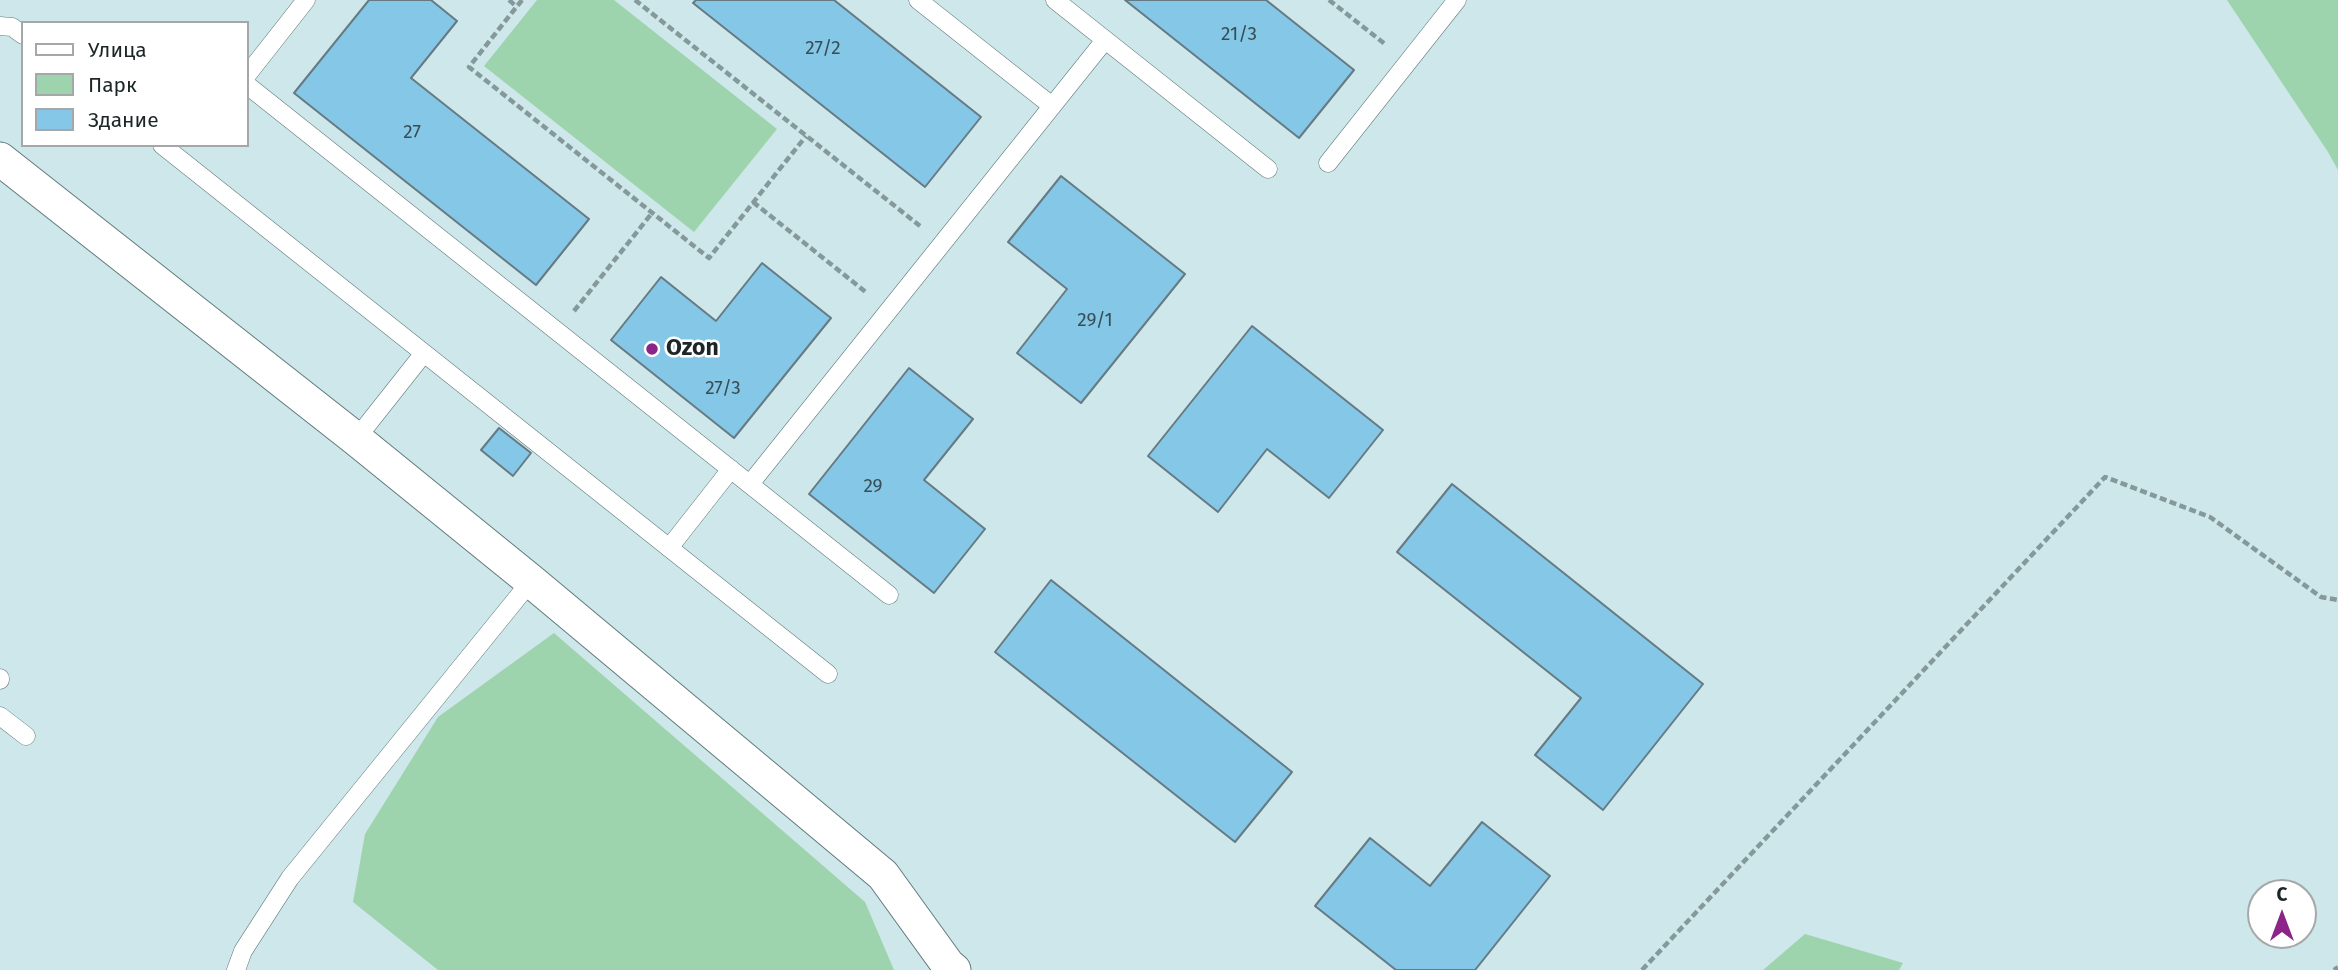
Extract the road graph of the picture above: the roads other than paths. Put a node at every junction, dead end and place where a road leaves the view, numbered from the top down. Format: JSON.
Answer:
{"nodes":[{"id":1,"x":306,"y":0,"type":"edge"},
{"id":2,"x":918,"y":0,"type":"edge"},
{"id":3,"x":1055,"y":0,"type":"edge"},
{"id":4,"x":1457,"y":0,"type":"edge"},
{"id":5,"x":0,"y":26,"type":"edge"},
{"id":6,"x":21,"y":34,"type":"edge"},
{"id":7,"x":1105,"y":40,"type":"junction"},
{"id":8,"x":248,"y":74,"type":"edge"},
{"id":9,"x":248,"y":86,"type":"edge"},
{"id":10,"x":1052,"y":106,"type":"junction"},
{"id":11,"x":165,"y":147,"type":"edge"},
{"id":12,"x":0,"y":159,"type":"edge"},
{"id":13,"x":1328,"y":163,"type":"dead end"},
{"id":14,"x":1268,"y":169,"type":"dead end"},
{"id":15,"x":424,"y":353,"type":"junction"},
{"id":16,"x":356,"y":439,"type":"junction"},
{"id":17,"x":731,"y":469,"type":"junction"},
{"id":18,"x":750,"y":484,"type":"junction"},
{"id":19,"x":669,"y":548,"type":"junction"},
{"id":20,"x":531,"y":581,"type":"junction"},
{"id":21,"x":889,"y":595,"type":"dead end"},
{"id":22,"x":828,"y":674,"type":"dead end"},
{"id":23,"x":0,"y":716,"type":"edge"},
{"id":24,"x":26,"y":736,"type":"dead end"},
{"id":25,"x":236,"y":970,"type":"edge"},
{"id":26,"x":954,"y":970,"type":"edge"}],
"edges":[{"from":1,"to":8,"type":"lane"},
{"from":2,"to":10,"type":"lane"},
{"from":3,"to":7,"type":"lane"},
{"from":4,"to":13,"type":"lane"},
{"from":5,"to":6,"type":"lane"},
{"from":7,"to":10,"type":"lane"},
{"from":7,"to":14,"type":"lane"},
{"from":9,"to":17,"type":"lane"},
{"from":10,"to":18,"type":"lane"},
{"from":11,"to":15,"type":"lane"},
{"from":12,"to":16,"type":"street"},
{"from":15,"to":16,"type":"lane"},
{"from":15,"to":19,"type":"lane"},
{"from":16,"to":20,"type":"street"},
{"from":17,"to":18,"type":"lane"},
{"from":17,"to":19,"type":"lane"},
{"from":18,"to":21,"type":"lane"},
{"from":19,"to":22,"type":"lane"},
{"from":20,"to":25,"type":"lane"},
{"from":20,"to":26,"type":"street"},
{"from":23,"to":24,"type":"lane"}]}
